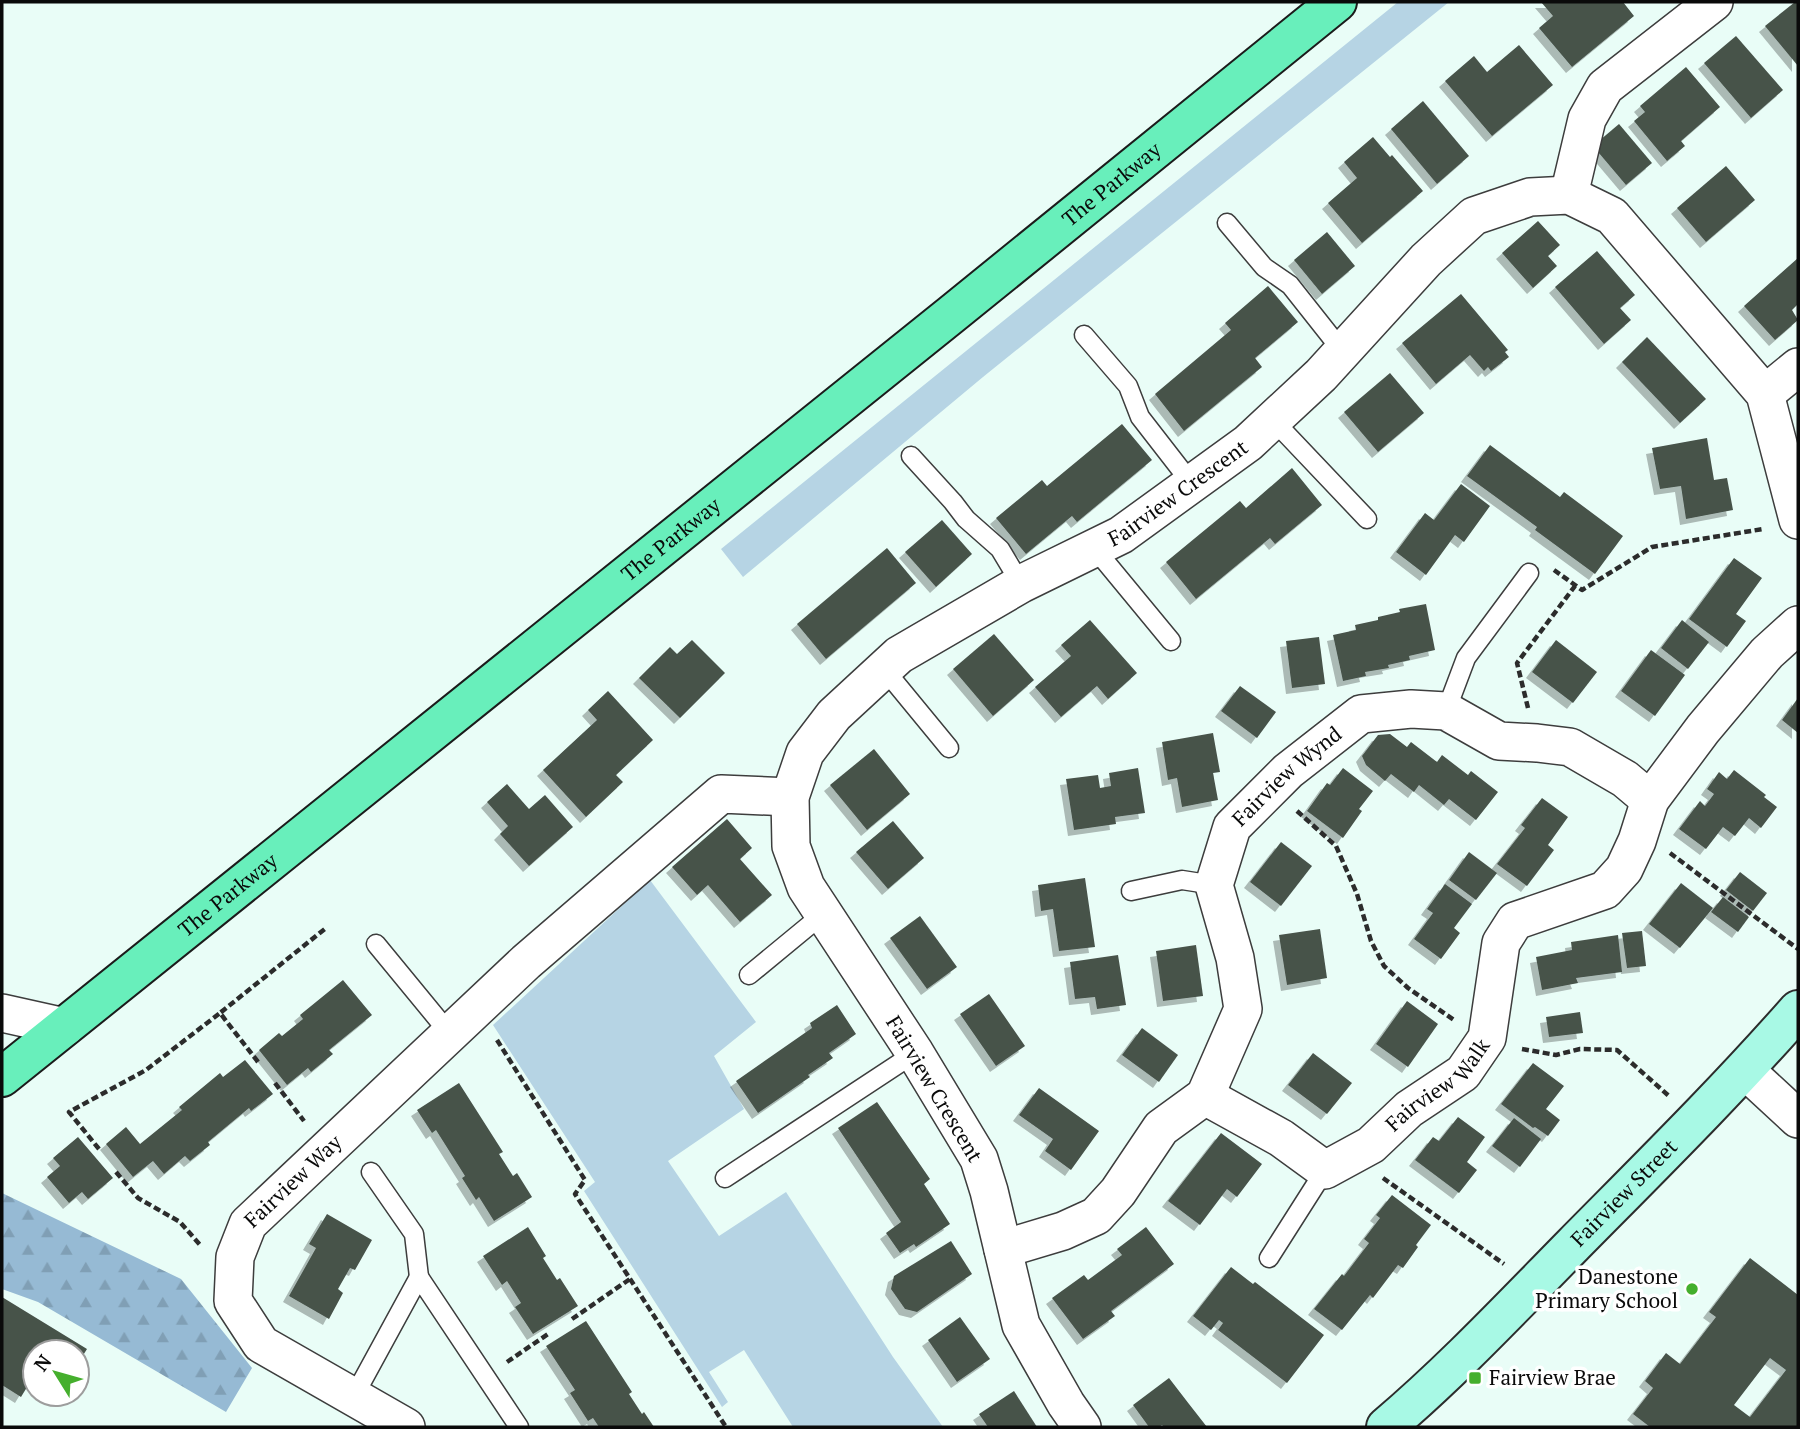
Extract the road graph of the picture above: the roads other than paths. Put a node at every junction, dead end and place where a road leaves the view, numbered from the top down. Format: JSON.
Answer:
{"nodes":[{"id":1,"x":1337,"y":2,"type":"edge"},
{"id":2,"x":1714,"y":2,"type":"edge"},
{"id":3,"x":1570,"y":195,"type":"junction"},
{"id":4,"x":1227,"y":223,"type":"dead end"},
{"id":5,"x":1084,"y":335,"type":"dead end"},
{"id":6,"x":1343,"y":352,"type":"junction"},
{"id":7,"x":1798,"y":367,"type":"edge"},
{"id":8,"x":1765,"y":394,"type":"junction"},
{"id":9,"x":1273,"y":420,"type":"junction"},
{"id":10,"x":911,"y":457,"type":"dead end"},
{"id":11,"x":1192,"y":484,"type":"junction"},
{"id":12,"x":1367,"y":519,"type":"dead end"},
{"id":13,"x":1785,"y":524,"type":"edge"},
{"id":14,"x":1095,"y":549,"type":"junction"},
{"id":15,"x":1529,"y":573,"type":"road end"},
{"id":16,"x":1021,"y":584,"type":"junction"},
{"id":17,"x":1798,"y":625,"type":"edge"},
{"id":18,"x":1171,"y":641,"type":"dead end"},
{"id":19,"x":884,"y":668,"type":"junction"},
{"id":20,"x":1446,"y":710,"type":"junction"},
{"id":21,"x":950,"y":748,"type":"dead end"},
{"id":22,"x":790,"y":797,"type":"junction"},
{"id":23,"x":1645,"y":815,"type":"junction"},
{"id":24,"x":1214,"y":885,"type":"junction"},
{"id":25,"x":1131,"y":891,"type":"dead end"},
{"id":26,"x":823,"y":914,"type":"junction"},
{"id":27,"x":376,"y":944,"type":"dead end"},
{"id":28,"x":749,"y":975,"type":"dead end"},
{"id":29,"x":1798,"y":1010,"type":"edge"},
{"id":30,"x":2,"y":1013,"type":"edge"},
{"id":31,"x":65,"y":1027,"type":"junction"},
{"id":32,"x":450,"y":1034,"type":"junction"},
{"id":33,"x":915,"y":1052,"type":"junction"},
{"id":34,"x":1745,"y":1070,"type":"junction"},
{"id":35,"x":2,"y":1077,"type":"edge"},
{"id":36,"x":1205,"y":1096,"type":"junction"},
{"id":37,"x":1798,"y":1119,"type":"edge"},
{"id":38,"x":1339,"y":1163,"type":"junction"},
{"id":39,"x":370,"y":1172,"type":"dead end"},
{"id":40,"x":725,"y":1178,"type":"dead end"},
{"id":41,"x":1003,"y":1249,"type":"junction"},
{"id":42,"x":1269,"y":1258,"type":"dead end"},
{"id":43,"x":419,"y":1277,"type":"junction"},
{"id":44,"x":354,"y":1398,"type":"junction"},
{"id":45,"x":406,"y":1427,"type":"edge"},
{"id":46,"x":519,"y":1427,"type":"edge"},
{"id":47,"x":1082,"y":1427,"type":"edge"},
{"id":48,"x":1386,"y":1427,"type":"edge"}],
"edges":[{"from":1,"to":31,"type":"main road","name":"The Parkway"},
{"from":2,"to":3,"type":"street"},
{"from":3,"to":6,"type":"street","name":"Fairview Crescent"},
{"from":3,"to":8,"type":"street","name":"Fairview Crescent"},
{"from":4,"to":6,"type":"lane"},
{"from":5,"to":11,"type":"lane"},
{"from":6,"to":9,"type":"street","name":"Fairview Crescent"},
{"from":7,"to":8,"type":"street"},
{"from":8,"to":13,"type":"street","name":"Fairview Crescent"},
{"from":9,"to":11,"type":"street","name":"Fairview Crescent"},
{"from":9,"to":12,"type":"lane"},
{"from":10,"to":16,"type":"lane"},
{"from":11,"to":14,"type":"street","name":"Fairview Crescent"},
{"from":14,"to":16,"type":"street","name":"Fairview Crescent"},
{"from":14,"to":18,"type":"lane"},
{"from":15,"to":20,"type":"lane"},
{"from":16,"to":19,"type":"street","name":"Fairview Crescent"},
{"from":17,"to":23,"type":"street","name":"Fairview Walk"},
{"from":19,"to":21,"type":"lane"},
{"from":19,"to":22,"type":"street","name":"Fairview Crescent"},
{"from":20,"to":23,"type":"street","name":"Fairview Wynd"},
{"from":20,"to":24,"type":"street","name":"Fairview Wynd"},
{"from":22,"to":26,"type":"street","name":"Fairview Crescent"},
{"from":22,"to":32,"type":"street","name":"Fairview Way"},
{"from":23,"to":38,"type":"street","name":"Fairview Walk"},
{"from":24,"to":25,"type":"lane"},
{"from":24,"to":36,"type":"street"},
{"from":26,"to":28,"type":"lane"},
{"from":26,"to":33,"type":"street","name":"Fairview Crescent"},
{"from":27,"to":32,"type":"lane"},
{"from":29,"to":34,"type":"street","name":"Fairview Street"},
{"from":30,"to":31,"type":"street"},
{"from":31,"to":35,"type":"main road","name":"The Parkway"},
{"from":32,"to":44,"type":"street","name":"Fairview Way"},
{"from":33,"to":40,"type":"lane"},
{"from":33,"to":41,"type":"street","name":"Fairview Crescent"},
{"from":34,"to":37,"type":"street"},
{"from":34,"to":48,"type":"street","name":"Fairview Street"},
{"from":36,"to":38,"type":"street"},
{"from":36,"to":41,"type":"street"},
{"from":38,"to":42,"type":"lane"},
{"from":39,"to":43,"type":"lane"},
{"from":41,"to":47,"type":"street","name":"Fairview Crescent"},
{"from":43,"to":44,"type":"lane"},
{"from":43,"to":46,"type":"lane"},
{"from":44,"to":45,"type":"street","name":"Fairview Way"}]}
